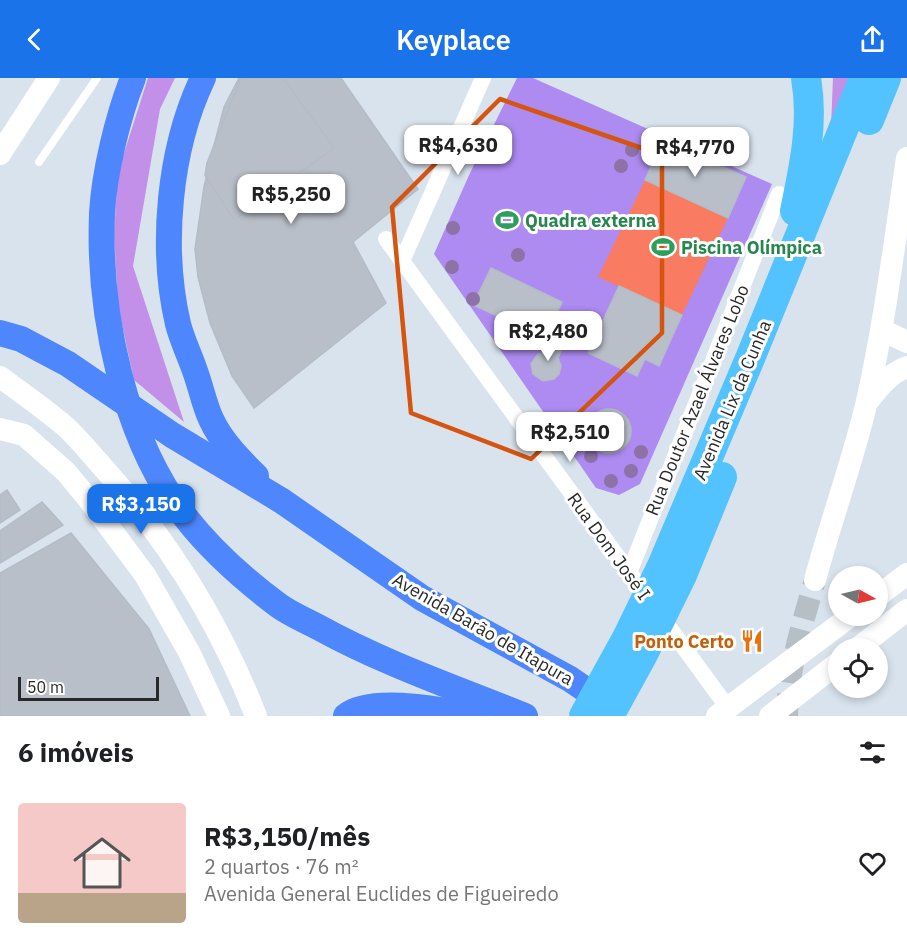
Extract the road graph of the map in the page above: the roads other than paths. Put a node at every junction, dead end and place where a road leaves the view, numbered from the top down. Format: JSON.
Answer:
{"nodes":[{"id":1,"x":49,"y":78,"type":"edge"},
{"id":2,"x":97,"y":78,"type":"edge"},
{"id":3,"x":133,"y":78,"type":"edge"},
{"id":4,"x":203,"y":78,"type":"edge"},
{"id":5,"x":483,"y":78,"type":"edge"},
{"id":6,"x":806,"y":78,"type":"edge"},
{"id":7,"x":864,"y":78,"type":"edge"},
{"id":8,"x":886,"y":78,"type":"edge"},
{"id":9,"x":0,"y":154,"type":"edge"},
{"id":10,"x":907,"y":158,"type":"edge"},
{"id":11,"x":39,"y":162,"type":"dead end"},
{"id":12,"x":779,"y":194,"type":"dead end"},
{"id":13,"x":386,"y":239,"type":"dead end"},
{"id":14,"x":402,"y":261,"type":"junction"},
{"id":15,"x":882,"y":330,"type":"junction"},
{"id":16,"x":0,"y":333,"type":"edge"},
{"id":17,"x":907,"y":342,"type":"edge"},
{"id":18,"x":751,"y":356,"type":"junction"},
{"id":19,"x":907,"y":366,"type":"edge"},
{"id":20,"x":0,"y":377,"type":"edge"},
{"id":21,"x":866,"y":403,"type":"junction"},
{"id":22,"x":0,"y":429,"type":"edge"},
{"id":23,"x":282,"y":501,"type":"junction"},
{"id":24,"x":672,"y":570,"type":"junction"},
{"id":25,"x":628,"y":573,"type":"junction"},
{"id":26,"x":907,"y":574,"type":"edge"},
{"id":27,"x":815,"y":580,"type":"tunnel mouth"},
{"id":28,"x":888,"y":588,"type":"edge"},
{"id":29,"x":907,"y":610,"type":"edge"},
{"id":30,"x":837,"y":626,"type":"edge"},
{"id":31,"x":871,"y":638,"type":"edge"},
{"id":32,"x":828,"y":671,"type":"edge"},
{"id":33,"x":722,"y":712,"type":"edge"},
{"id":34,"x":219,"y":716,"type":"edge"},
{"id":35,"x":256,"y":716,"type":"edge"},
{"id":36,"x":346,"y":716,"type":"edge"},
{"id":37,"x":476,"y":716,"type":"edge"},
{"id":38,"x":525,"y":716,"type":"edge"},
{"id":39,"x":584,"y":716,"type":"edge"},
{"id":40,"x":609,"y":716,"type":"edge"},
{"id":41,"x":624,"y":716,"type":"edge"},
{"id":42,"x":770,"y":716,"type":"edge"}],
"edges":[{"from":1,"to":9,"type":"main road"},
{"from":2,"to":11,"type":"lane"},
{"from":3,"to":38,"type":"main road"},
{"from":4,"to":23,"type":"main road"},
{"from":5,"to":14,"type":"street"},
{"from":6,"to":18,"type":"highway"},
{"from":7,"to":18,"type":"highway","name":"Avenida Lix da Cunha"},
{"from":8,"to":24,"type":"highway","name":"Avenida Lix da Cunha"},
{"from":10,"to":15,"type":"main road"},
{"from":12,"to":25,"type":"street","name":"Rua Doutor Azael Álvares Lobo"},
{"from":13,"to":14,"type":"street","name":"Rua Dom José I"},
{"from":14,"to":25,"type":"street","name":"Rua Dom José I"},
{"from":15,"to":17,"type":"main road"},
{"from":15,"to":21,"type":"main road"},
{"from":16,"to":23,"type":"main road"},
{"from":18,"to":24,"type":"highway","name":"Avenida Lix da Cunha"},
{"from":19,"to":21,"type":"main road"},
{"from":20,"to":35,"type":"main road"},
{"from":21,"to":27,"type":"main road"},
{"from":22,"to":34,"type":"main road"},
{"from":23,"to":41,"type":"main road","name":"Avenida Barão de Itapura"},
{"from":24,"to":39,"type":"highway","name":"Avenida Lix da Cunha"},
{"from":24,"to":40,"type":"highway","name":"Avenida Lix da Cunha"},
{"from":25,"to":33,"type":"street","name":"Rua Dom José I"},
{"from":26,"to":28,"type":"main road"},
{"from":29,"to":31,"type":"main road"},
{"from":30,"to":33,"type":"main road"},
{"from":32,"to":42,"type":"main road"},
{"from":36,"to":37,"type":"main road"}]}
